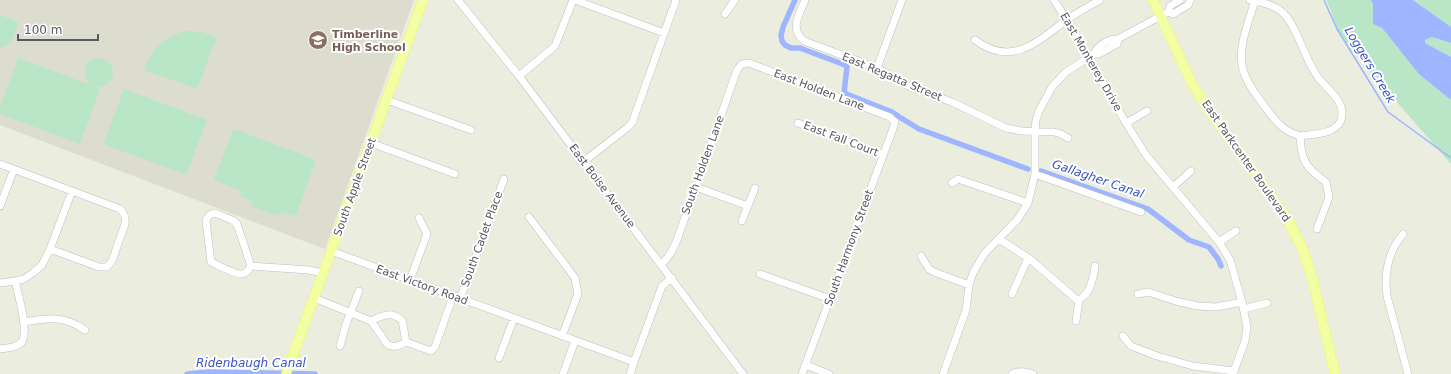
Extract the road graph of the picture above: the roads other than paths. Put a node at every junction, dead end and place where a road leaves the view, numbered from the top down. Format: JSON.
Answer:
{"nodes":[{"id":1,"x":423,"y":0,"type":"edge"},
{"id":2,"x":458,"y":0,"type":"edge"},
{"id":3,"x":574,"y":0,"type":"edge"},
{"id":4,"x":676,"y":0,"type":"edge"},
{"id":5,"x":735,"y":0,"type":"edge"},
{"id":6,"x":805,"y":0,"type":"edge"},
{"id":7,"x":902,"y":0,"type":"edge"},
{"id":8,"x":1054,"y":0,"type":"edge"},
{"id":9,"x":1100,"y":0,"type":"edge"},
{"id":10,"x":1153,"y":0,"type":"edge"},
{"id":11,"x":1180,"y":0,"type":"edge"},
{"id":12,"x":1190,"y":0,"type":"edge"},
{"id":13,"x":1253,"y":0,"type":"edge"},
{"id":14,"x":726,"y":14,"type":"dead end"},
{"id":15,"x":1164,"y":14,"type":"junction"},
{"id":16,"x":1068,"y":20,"type":"junction"},
{"id":17,"x":664,"y":33,"type":"junction"},
{"id":18,"x":975,"y":40,"type":"dead end"},
{"id":19,"x":1091,"y":55,"type":"junction"},
{"id":20,"x":742,"y":64,"type":"joint"},
{"id":21,"x":877,"y":68,"type":"junction"},
{"id":22,"x":519,"y":76,"type":"junction"},
{"id":23,"x":387,"y":100,"type":"junction"},
{"id":24,"x":1147,"y":111,"type":"dead end"},
{"id":25,"x":895,"y":122,"type":"joint"},
{"id":26,"x":798,"y":123,"type":"dead end"},
{"id":27,"x":1126,"y":123,"type":"junction"},
{"id":28,"x":471,"y":130,"type":"dead end"},
{"id":29,"x":1035,"y":131,"type":"junction"},
{"id":30,"x":1300,"y":136,"type":"junction"},
{"id":31,"x":1068,"y":138,"type":"dead end"},
{"id":32,"x":371,"y":143,"type":"junction"},
{"id":33,"x":883,"y":155,"type":"junction"},
{"id":34,"x":583,"y":162,"type":"junction"},
{"id":35,"x":0,"y":164,"type":"edge"},
{"id":36,"x":14,"y":169,"type":"junction"},
{"id":37,"x":1191,"y":171,"type":"dead end"},
{"id":38,"x":455,"y":174,"type":"dead end"},
{"id":39,"x":1035,"y":174,"type":"junction"},
{"id":40,"x":504,"y":179,"type":"dead end"},
{"id":41,"x":952,"y":183,"type":"dead end"},
{"id":42,"x":696,"y":186,"type":"junction"},
{"id":43,"x":1173,"y":187,"type":"junction"},
{"id":44,"x":755,"y":188,"type":"dead end"},
{"id":45,"x":72,"y":191,"type":"junction"},
{"id":46,"x":1028,"y":202,"type":"junction"},
{"id":47,"x":0,"y":206,"type":"edge"},
{"id":48,"x":748,"y":206,"type":"junction"},
{"id":49,"x":1141,"y":212,"type":"dead end"},
{"id":50,"x":529,"y":217,"type":"dead end"},
{"id":51,"x":419,"y":218,"type":"dead end"},
{"id":52,"x":742,"y":221,"type":"dead end"},
{"id":53,"x":1317,"y":229,"type":"dead end"},
{"id":54,"x":1236,"y":232,"type":"dead end"},
{"id":55,"x":1403,"y":234,"type":"dead end"},
{"id":56,"x":999,"y":239,"type":"junction"},
{"id":57,"x":1219,"y":242,"type":"junction"},
{"id":58,"x":50,"y":249,"type":"junction"},
{"id":59,"x":331,"y":251,"type":"junction"},
{"id":60,"x":921,"y":256,"type":"dead end"},
{"id":61,"x":1028,"y":258,"type":"junction"},
{"id":62,"x":661,"y":264,"type":"junction"},
{"id":63,"x":251,"y":266,"type":"junction"},
{"id":64,"x":1095,"y":266,"type":"dead end"},
{"id":65,"x":323,"y":274,"type":"junction"},
{"id":66,"x":760,"y":274,"type":"dead end"},
{"id":67,"x":672,"y":278,"type":"junction"},
{"id":68,"x":410,"y":280,"type":"junction"},
{"id":69,"x":15,"y":281,"type":"junction"},
{"id":70,"x":0,"y":283,"type":"edge"},
{"id":71,"x":969,"y":285,"type":"junction"},
{"id":72,"x":360,"y":291,"type":"dead end"},
{"id":73,"x":1012,"y":294,"type":"dead end"},
{"id":74,"x":1138,"y":294,"type":"dead end"},
{"id":75,"x":314,"y":298,"type":"junction"},
{"id":76,"x":457,"y":298,"type":"junction"},
{"id":77,"x":830,"y":299,"type":"junction"},
{"id":78,"x":1080,"y":300,"type":"junction"},
{"id":79,"x":1267,"y":303,"type":"dead end"},
{"id":80,"x":1243,"y":306,"type":"junction"},
{"id":81,"x":352,"y":313,"type":"junction"},
{"id":82,"x":514,"y":318,"type":"junction"},
{"id":83,"x":371,"y":321,"type":"junction"},
{"id":84,"x":1076,"y":321,"type":"dead end"},
{"id":85,"x":24,"y":322,"type":"junction"},
{"id":86,"x":85,"y":330,"type":"dead end"},
{"id":87,"x":562,"y":336,"type":"junction"},
{"id":88,"x":1123,"y":336,"type":"dead end"},
{"id":89,"x":575,"y":341,"type":"junction"},
{"id":90,"x":406,"y":342,"type":"junction"},
{"id":91,"x":340,"y":346,"type":"dead end"},
{"id":92,"x":0,"y":349,"type":"edge"},
{"id":93,"x":499,"y":358,"type":"dead end"},
{"id":94,"x":634,"y":362,"type":"junction"},
{"id":95,"x":806,"y":365,"type":"junction"},
{"id":96,"x":1234,"y":372,"type":"edge"},
{"id":97,"x":286,"y":374,"type":"edge"},
{"id":98,"x":563,"y":374,"type":"edge"},
{"id":99,"x":630,"y":374,"type":"edge"},
{"id":100,"x":743,"y":374,"type":"edge"},
{"id":101,"x":802,"y":374,"type":"edge"},
{"id":102,"x":829,"y":374,"type":"edge"},
{"id":103,"x":943,"y":374,"type":"edge"},
{"id":104,"x":1012,"y":374,"type":"edge"},
{"id":105,"x":1033,"y":374,"type":"edge"},
{"id":106,"x":1335,"y":374,"type":"edge"},
{"id":107,"x":1408,"y":374,"type":"edge"}],
"edges":[{"from":1,"to":23,"type":"main road","name":"South Apple Street"},
{"from":2,"to":22,"type":"street","name":"East Boise Avenue"},
{"from":3,"to":17,"type":"street"},
{"from":3,"to":22,"type":"street"},
{"from":4,"to":17,"type":"street"},
{"from":5,"to":14,"type":"street"},
{"from":6,"to":21,"type":"street","name":"East Regatta Street"},
{"from":7,"to":21,"type":"street"},
{"from":8,"to":16,"type":"street","name":"East Monterey Drive"},
{"from":9,"to":16,"type":"street"},
{"from":10,"to":15,"type":"main road","name":"East Parkcenter Boulevard"},
{"from":11,"to":15,"type":"street"},
{"from":12,"to":15,"type":"street"},
{"from":13,"to":30,"type":"street"},
{"from":13,"to":30,"type":"street"},
{"from":15,"to":19,"type":"street"},
{"from":15,"to":106,"type":"main road","name":"East Parkcenter Boulevard"},
{"from":16,"to":18,"type":"street"},
{"from":16,"to":19,"type":"street","name":"East Monterey Drive"},
{"from":17,"to":34,"type":"street"},
{"from":19,"to":27,"type":"street","name":"East Monterey Drive"},
{"from":19,"to":29,"type":"street"},
{"from":20,"to":25,"type":"street","name":"East Holden Lane"},
{"from":20,"to":42,"type":"street","name":"South Holden Lane"},
{"from":21,"to":29,"type":"street","name":"East Regatta Street"},
{"from":22,"to":34,"type":"street","name":"East Boise Avenue"},
{"from":23,"to":28,"type":"street"},
{"from":23,"to":32,"type":"main road","name":"South Apple Street"},
{"from":24,"to":27,"type":"street","name":"East Monterey Drive"},
{"from":25,"to":33,"type":"street","name":"South Harmony Street"},
{"from":26,"to":33,"type":"street","name":"East Fall Court"},
{"from":27,"to":43,"type":"street","name":"East Monterey Drive"},
{"from":29,"to":31,"type":"street","name":"East Regatta Street"},
{"from":29,"to":39,"type":"street"},
{"from":30,"to":53,"type":"street"},
{"from":32,"to":38,"type":"street"},
{"from":32,"to":59,"type":"main road","name":"South Apple Street"},
{"from":33,"to":77,"type":"street","name":"South Harmony Street"},
{"from":34,"to":62,"type":"street","name":"East Boise Avenue"},
{"from":35,"to":36,"type":"street"},
{"from":36,"to":45,"type":"street"},
{"from":36,"to":47,"type":"street"},
{"from":37,"to":43,"type":"street"},
{"from":39,"to":46,"type":"street"},
{"from":39,"to":49,"type":"street"},
{"from":40,"to":76,"type":"street","name":"South Cadet Place"},
{"from":41,"to":46,"type":"street"},
{"from":42,"to":48,"type":"street"},
{"from":42,"to":62,"type":"street","name":"South Holden Lane"},
{"from":43,"to":57,"type":"street","name":"East Monterey Drive"},
{"from":44,"to":48,"type":"street"},
{"from":45,"to":58,"type":"street"},
{"from":45,"to":58,"type":"street"},
{"from":46,"to":56,"type":"street"},
{"from":48,"to":52,"type":"street"},
{"from":50,"to":87,"type":"street"},
{"from":51,"to":68,"type":"street"},
{"from":54,"to":57,"type":"street"},
{"from":55,"to":107,"type":"street"},
{"from":56,"to":61,"type":"street"},
{"from":56,"to":71,"type":"street"},
{"from":57,"to":80,"type":"street","name":"East Monterey Drive"},
{"from":58,"to":69,"type":"street"},
{"from":59,"to":65,"type":"main road","name":"South Apple Street"},
{"from":59,"to":68,"type":"street","name":"East Victory Road"},
{"from":60,"to":71,"type":"street"},
{"from":61,"to":73,"type":"street"},
{"from":61,"to":78,"type":"street"},
{"from":62,"to":67,"type":"street","name":"East Boise Avenue"},
{"from":63,"to":63,"type":"street"},
{"from":63,"to":65,"type":"street"},
{"from":64,"to":78,"type":"street"},
{"from":65,"to":75,"type":"main road","name":"South Apple Street"},
{"from":66,"to":77,"type":"street"},
{"from":67,"to":94,"type":"street"},
{"from":67,"to":100,"type":"street","name":"East Boise Avenue"},
{"from":68,"to":76,"type":"street","name":"East Victory Road"},
{"from":69,"to":70,"type":"street"},
{"from":69,"to":85,"type":"street"},
{"from":71,"to":103,"type":"street"},
{"from":72,"to":81,"type":"street"},
{"from":74,"to":80,"type":"street"},
{"from":75,"to":81,"type":"street"},
{"from":75,"to":97,"type":"main road","name":"South Apple Street"},
{"from":76,"to":82,"type":"street","name":"East Victory Road"},
{"from":76,"to":90,"type":"street","name":"South Cadet Place"},
{"from":77,"to":95,"type":"street","name":"South Harmony Street"},
{"from":78,"to":84,"type":"street"},
{"from":79,"to":80,"type":"street"},
{"from":80,"to":96,"type":"street","name":"East Monterey Drive"},
{"from":81,"to":83,"type":"street"},
{"from":81,"to":91,"type":"street"},
{"from":82,"to":87,"type":"street","name":"East Victory Road"},
{"from":82,"to":93,"type":"street"},
{"from":83,"to":90,"type":"street"},
{"from":83,"to":90,"type":"street"},
{"from":85,"to":86,"type":"street"},
{"from":85,"to":92,"type":"street"},
{"from":87,"to":89,"type":"street","name":"East Victory Road"},
{"from":88,"to":96,"type":"street"},
{"from":89,"to":94,"type":"street","name":"East Victory Road"},
{"from":89,"to":98,"type":"street"},
{"from":94,"to":99,"type":"street"},
{"from":95,"to":101,"type":"street","name":"South Harmony Street"},
{"from":95,"to":102,"type":"street"},
{"from":104,"to":105,"type":"street"}]}
